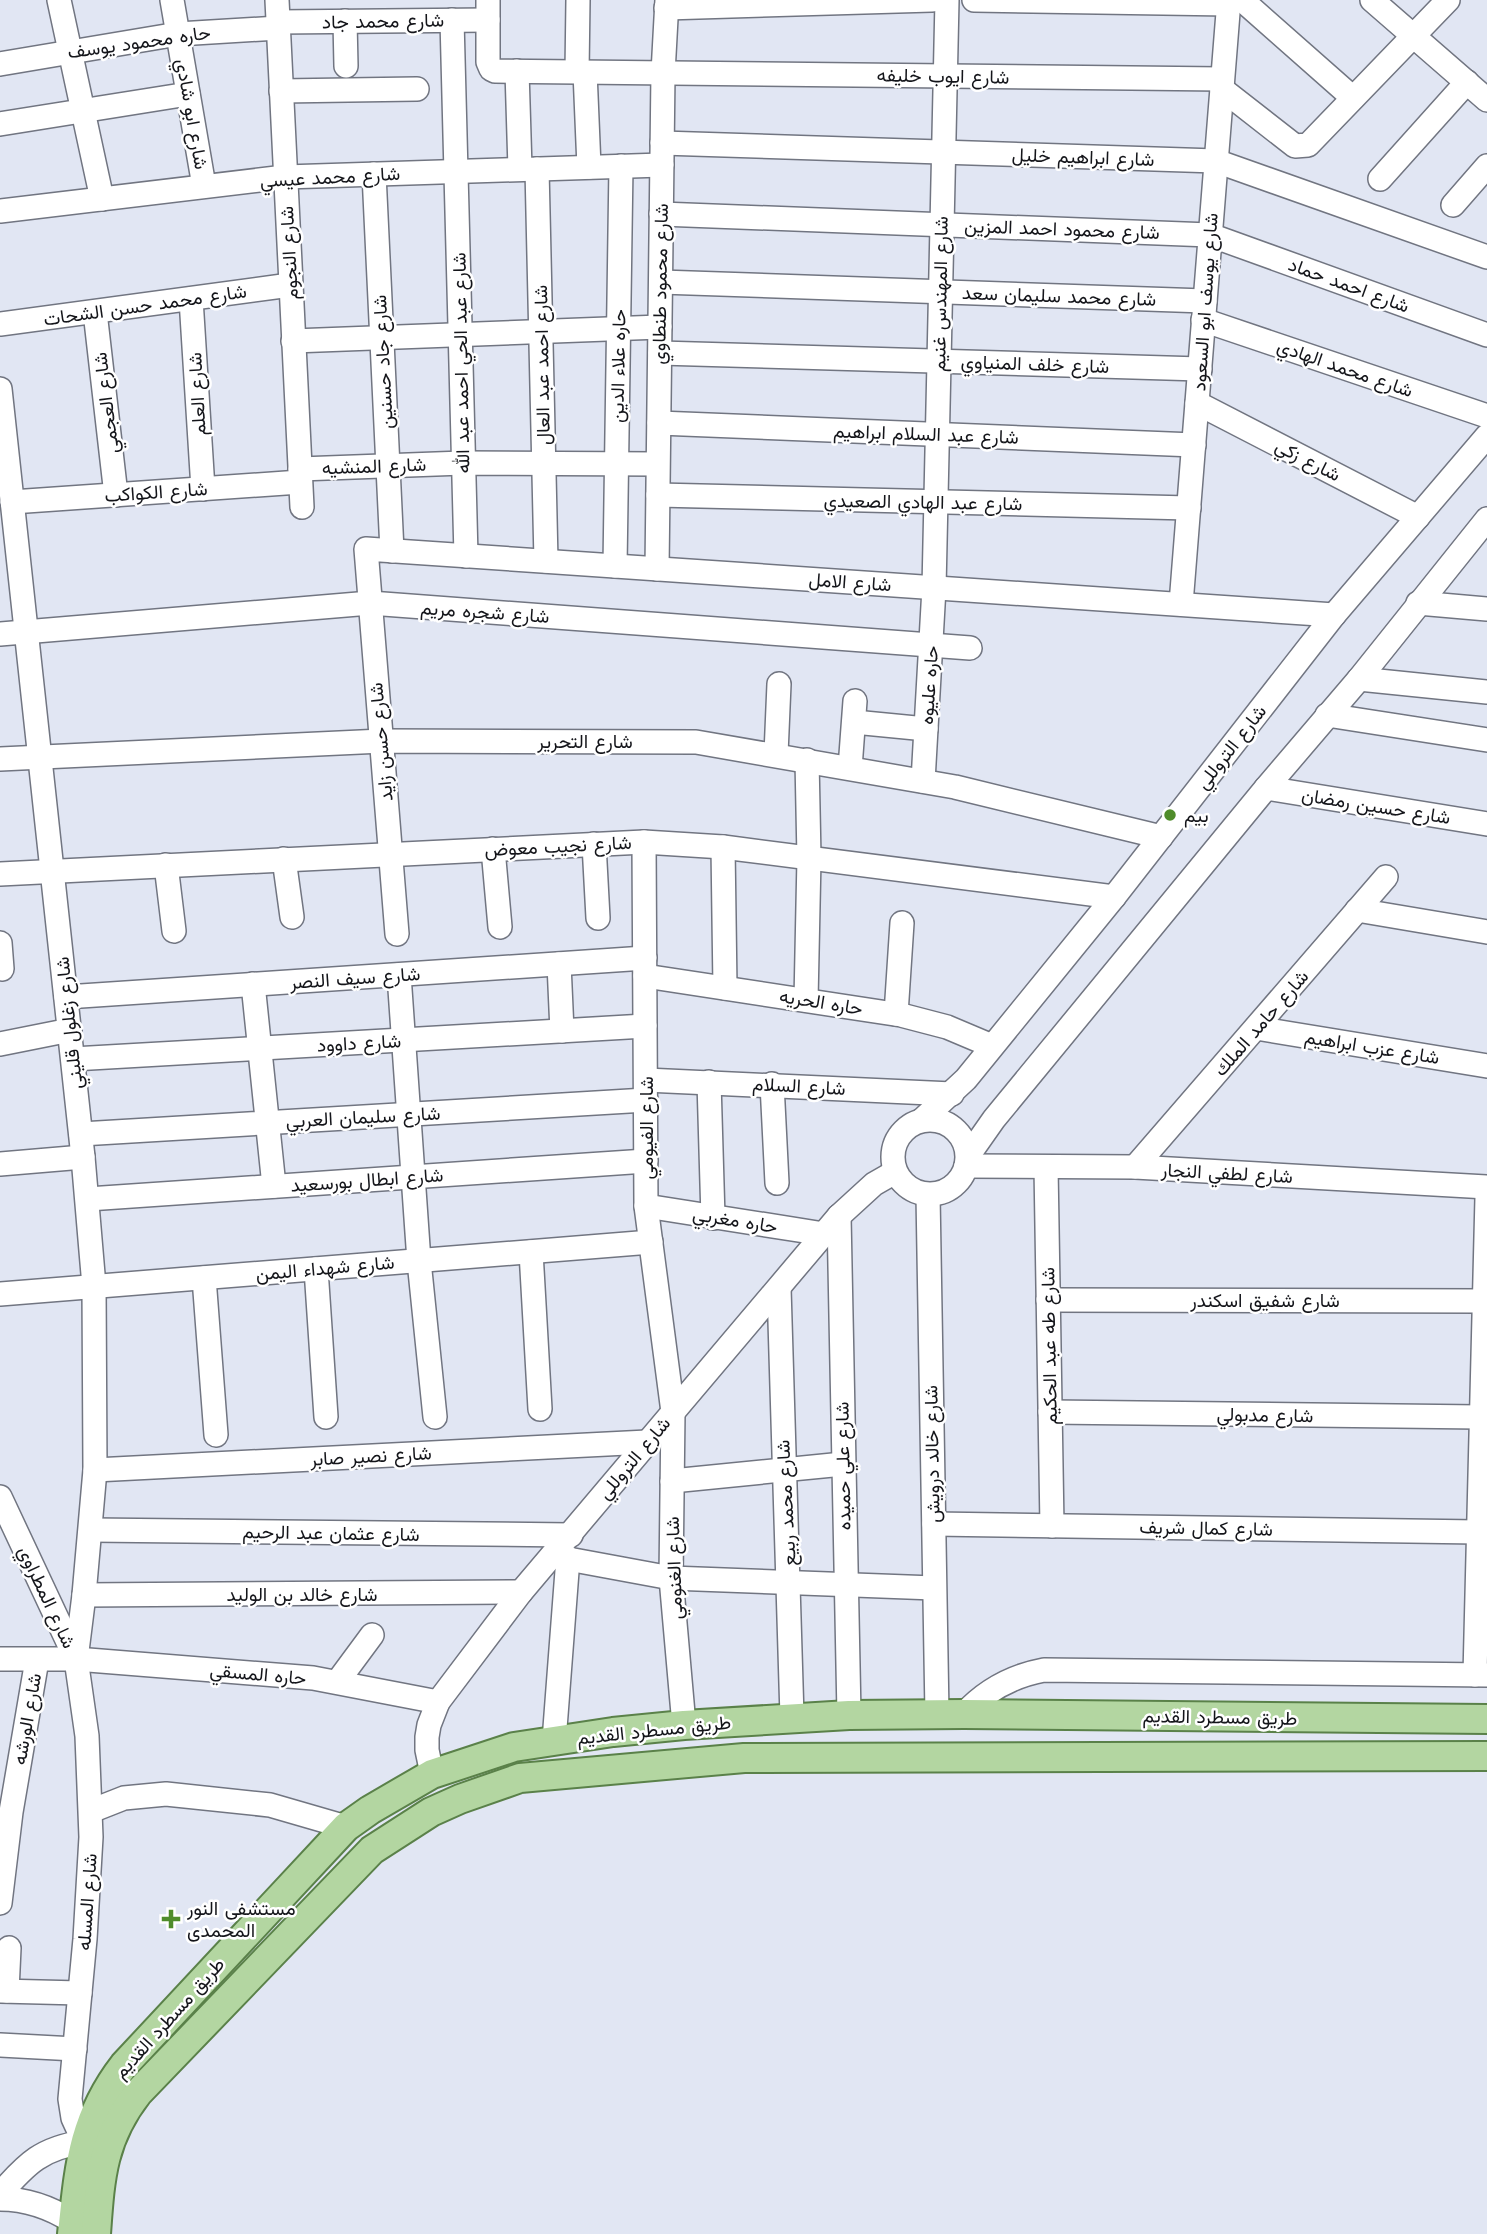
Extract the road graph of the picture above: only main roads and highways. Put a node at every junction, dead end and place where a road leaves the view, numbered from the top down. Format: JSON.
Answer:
{"nodes":[{"id":1,"x":1487,"y":1719,"type":"edge"},
{"id":2,"x":1487,"y":1756,"type":"edge"},
{"id":3,"x":80,"y":2230,"type":"edge"}],
"edges":[{"from":1,"to":3,"type":"main road","name":"طريق مسطرد القديم"},
{"from":2,"to":3,"type":"main road","name":"طريق مسطرد القديم"}]}
